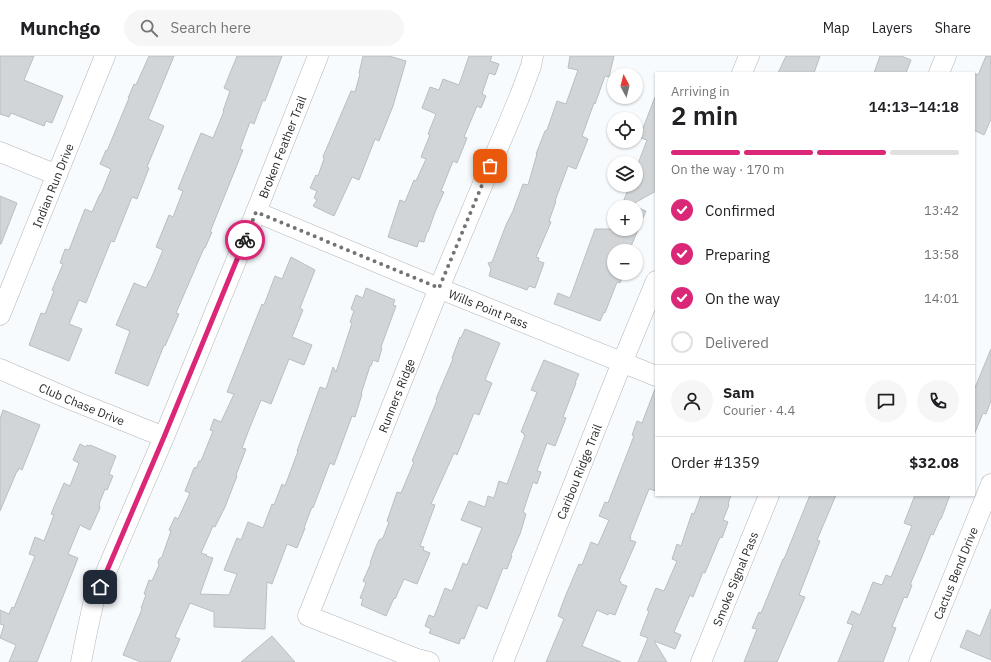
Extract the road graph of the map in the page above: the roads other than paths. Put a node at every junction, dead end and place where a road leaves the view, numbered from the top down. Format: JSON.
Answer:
{"nodes":[{"id":1,"x":105,"y":56,"type":"edge"},
{"id":2,"x":318,"y":56,"type":"edge"},
{"id":3,"x":533,"y":56,"type":"edge"},
{"id":4,"x":749,"y":56,"type":"edge"},
{"id":5,"x":946,"y":56,"type":"edge"},
{"id":6,"x":742,"y":72,"type":"edge"},
{"id":7,"x":939,"y":72,"type":"edge"},
{"id":8,"x":0,"y":152,"type":"edge"},
{"id":9,"x":57,"y":175,"type":"junction"},
{"id":10,"x":256,"y":212,"type":"junction"},
{"id":11,"x":655,"y":283,"type":"edge"},
{"id":12,"x":439,"y":288,"type":"junction"},
{"id":13,"x":0,"y":315,"type":"edge"},
{"id":14,"x":622,"y":362,"type":"junction"},
{"id":15,"x":0,"y":369,"type":"edge"},
{"id":16,"x":655,"y":376,"type":"edge"},
{"id":17,"x":164,"y":437,"type":"junction"},
{"id":18,"x":991,"y":484,"type":"edge"},
{"id":19,"x":769,"y":496,"type":"edge"},
{"id":20,"x":922,"y":661,"type":"edge"},
{"id":21,"x":81,"y":662,"type":"edge"},
{"id":22,"x":429,"y":662,"type":"edge"},
{"id":23,"x":503,"y":662,"type":"edge"},
{"id":24,"x":702,"y":662,"type":"edge"}],
"edges":[{"from":1,"to":9,"type":"street","name":"Indian Run Drive"},
{"from":2,"to":10,"type":"street","name":"Broken Feather Trail"},
{"from":3,"to":12,"type":"street","name":"Runners Ridge"},
{"from":4,"to":6,"type":"street"},
{"from":5,"to":7,"type":"street"},
{"from":8,"to":9,"type":"street"},
{"from":9,"to":13,"type":"street","name":"Indian Run Drive"},
{"from":10,"to":12,"type":"street","name":"Wills Point Pass"},
{"from":10,"to":17,"type":"street","name":"Broken Feather Trail"},
{"from":11,"to":14,"type":"street","name":"Caribou Ridge Trail"},
{"from":12,"to":14,"type":"street","name":"Wills Point Pass"},
{"from":12,"to":22,"type":"street","name":"Runners Ridge"},
{"from":14,"to":16,"type":"street","name":"Wills Point Pass"},
{"from":14,"to":23,"type":"street","name":"Caribou Ridge Trail"},
{"from":15,"to":17,"type":"street","name":"Club Chase Drive"},
{"from":17,"to":21,"type":"street","name":"Broken Feather Trail"},
{"from":18,"to":20,"type":"street","name":"Cactus Bend Drive"},
{"from":19,"to":24,"type":"street","name":"Smoke Signal Pass"}]}
